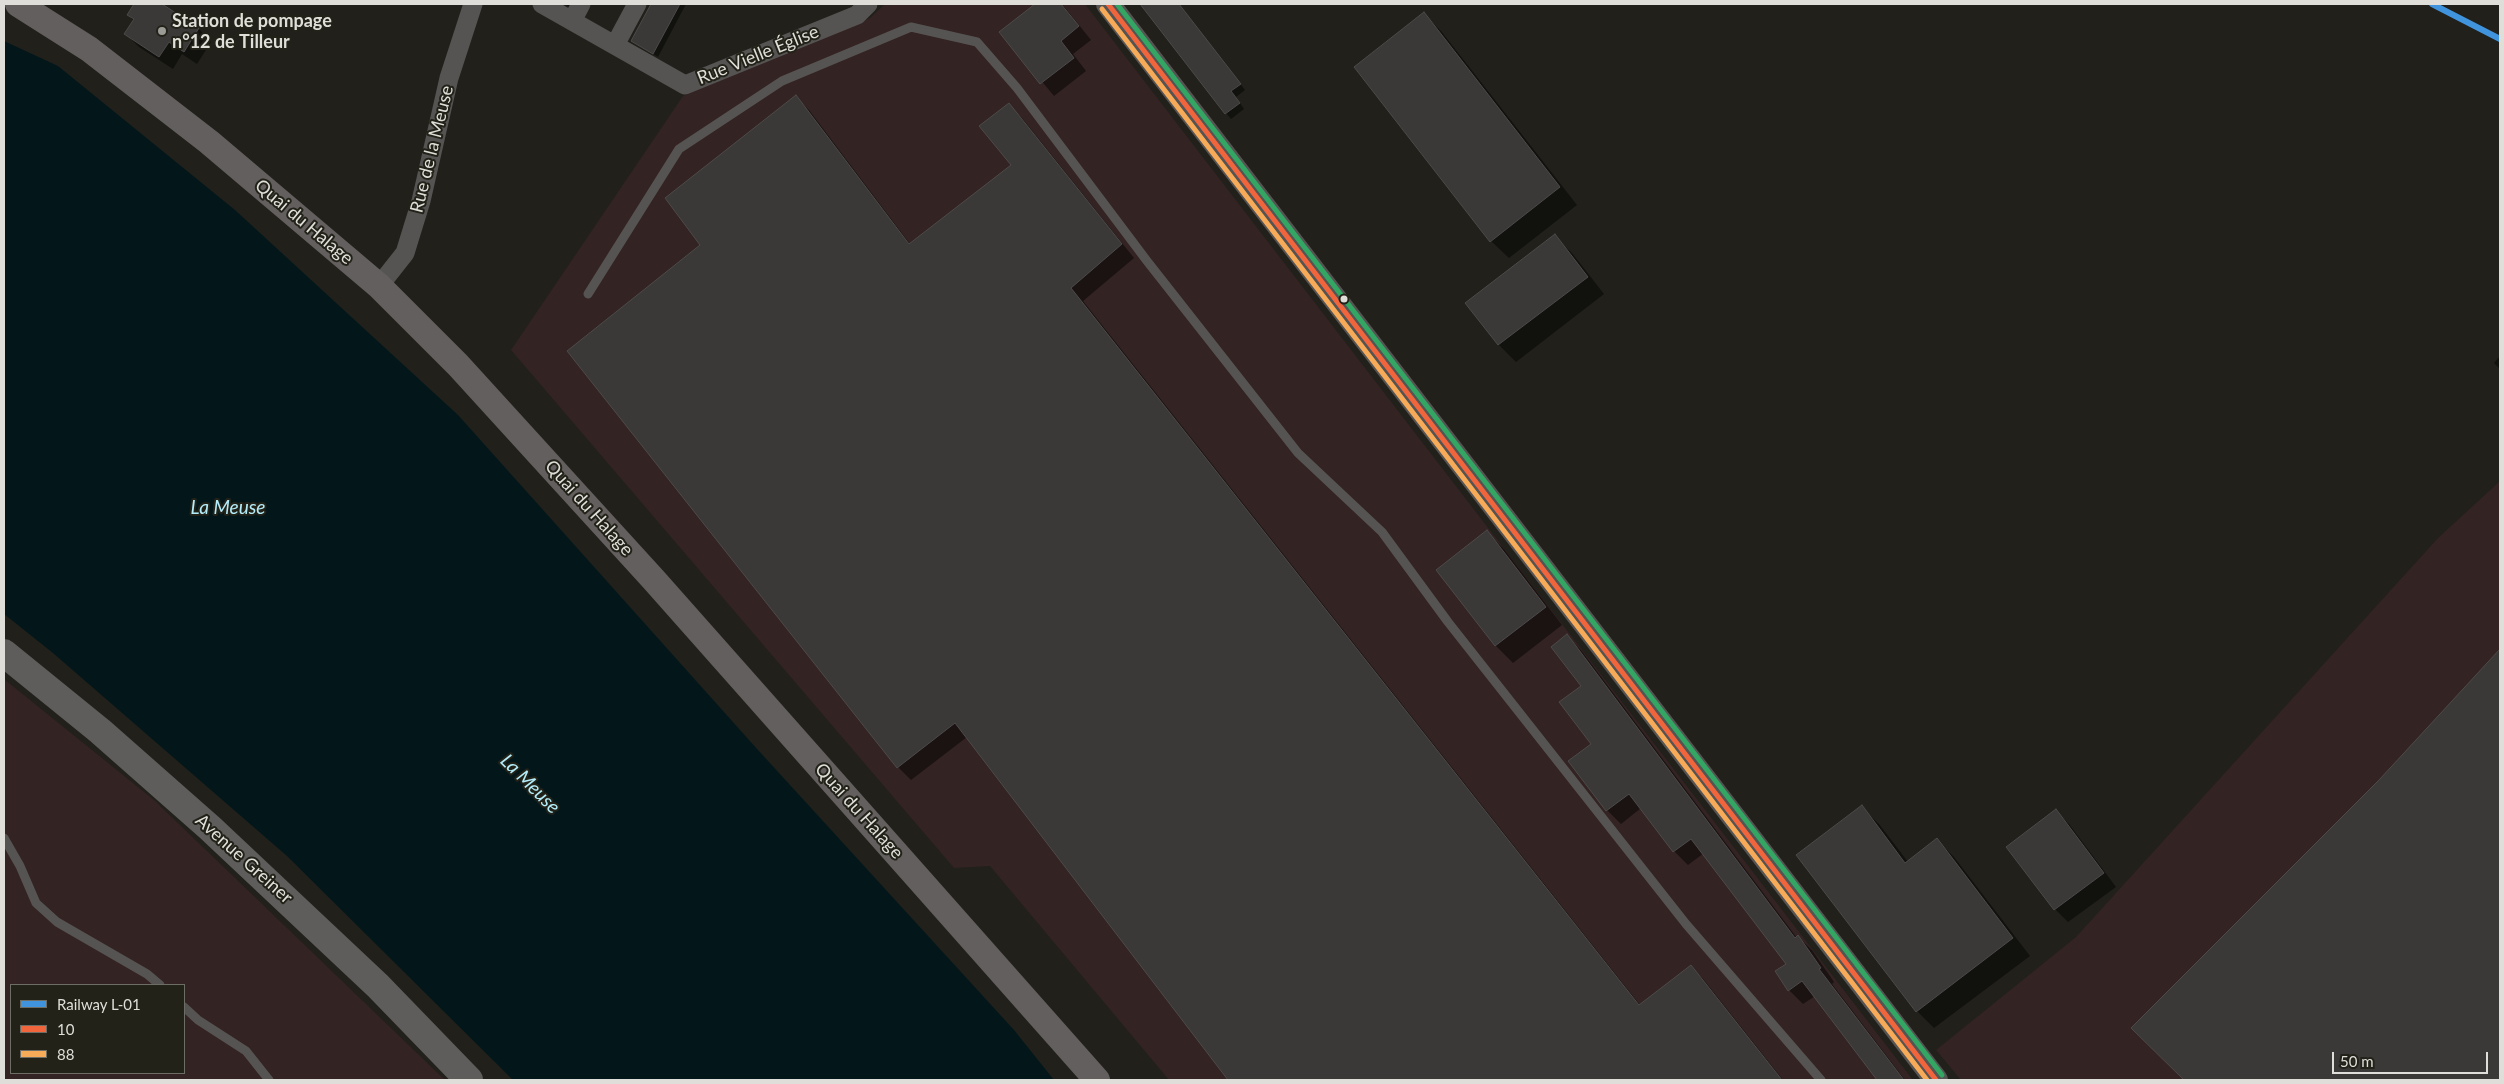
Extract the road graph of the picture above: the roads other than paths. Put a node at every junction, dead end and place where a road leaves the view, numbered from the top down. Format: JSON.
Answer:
{"nodes":[{"id":1,"x":18,"y":4,"type":"edge"},
{"id":2,"x":473,"y":4,"type":"edge"},
{"id":3,"x":542,"y":4,"type":"edge"},
{"id":4,"x":581,"y":4,"type":"edge"},
{"id":5,"x":637,"y":4,"type":"edge"},
{"id":6,"x":868,"y":4,"type":"edge"},
{"id":7,"x":1108,"y":4,"type":"edge"},
{"id":8,"x":572,"y":21,"type":"junction"},
{"id":9,"x":615,"y":46,"type":"junction"},
{"id":10,"x":379,"y":286,"type":"junction"},
{"id":11,"x":588,"y":294,"type":"dead end"},
{"id":12,"x":4,"y":653,"type":"edge"},
{"id":13,"x":4,"y":838,"type":"edge"},
{"id":14,"x":159,"y":984,"type":"edge"},
{"id":15,"x":185,"y":1008,"type":"edge"},
{"id":16,"x":269,"y":1080,"type":"edge"},
{"id":17,"x":469,"y":1080,"type":"edge"},
{"id":18,"x":1097,"y":1080,"type":"edge"},
{"id":19,"x":1821,"y":1080,"type":"edge"},
{"id":20,"x":1936,"y":1080,"type":"edge"}],
"edges":[{"from":1,"to":10,"type":"main road","name":"Quai du Halage"},
{"from":2,"to":10,"type":"street","name":"Rue de la Meuse"},
{"from":3,"to":8,"type":"street","name":"Rue Vielle Église"},
{"from":4,"to":8,"type":"street"},
{"from":5,"to":9,"type":"street"},
{"from":6,"to":9,"type":"street","name":"Rue Vielle Église"},
{"from":7,"to":20,"type":"street"},
{"from":8,"to":9,"type":"street","name":"Rue Vielle Église"},
{"from":10,"to":18,"type":"main road","name":"Quai du Halage"},
{"from":11,"to":19,"type":"lane"},
{"from":12,"to":17,"type":"main road","name":"Avenue Greiner"},
{"from":13,"to":14,"type":"lane"},
{"from":15,"to":16,"type":"lane"}]}
